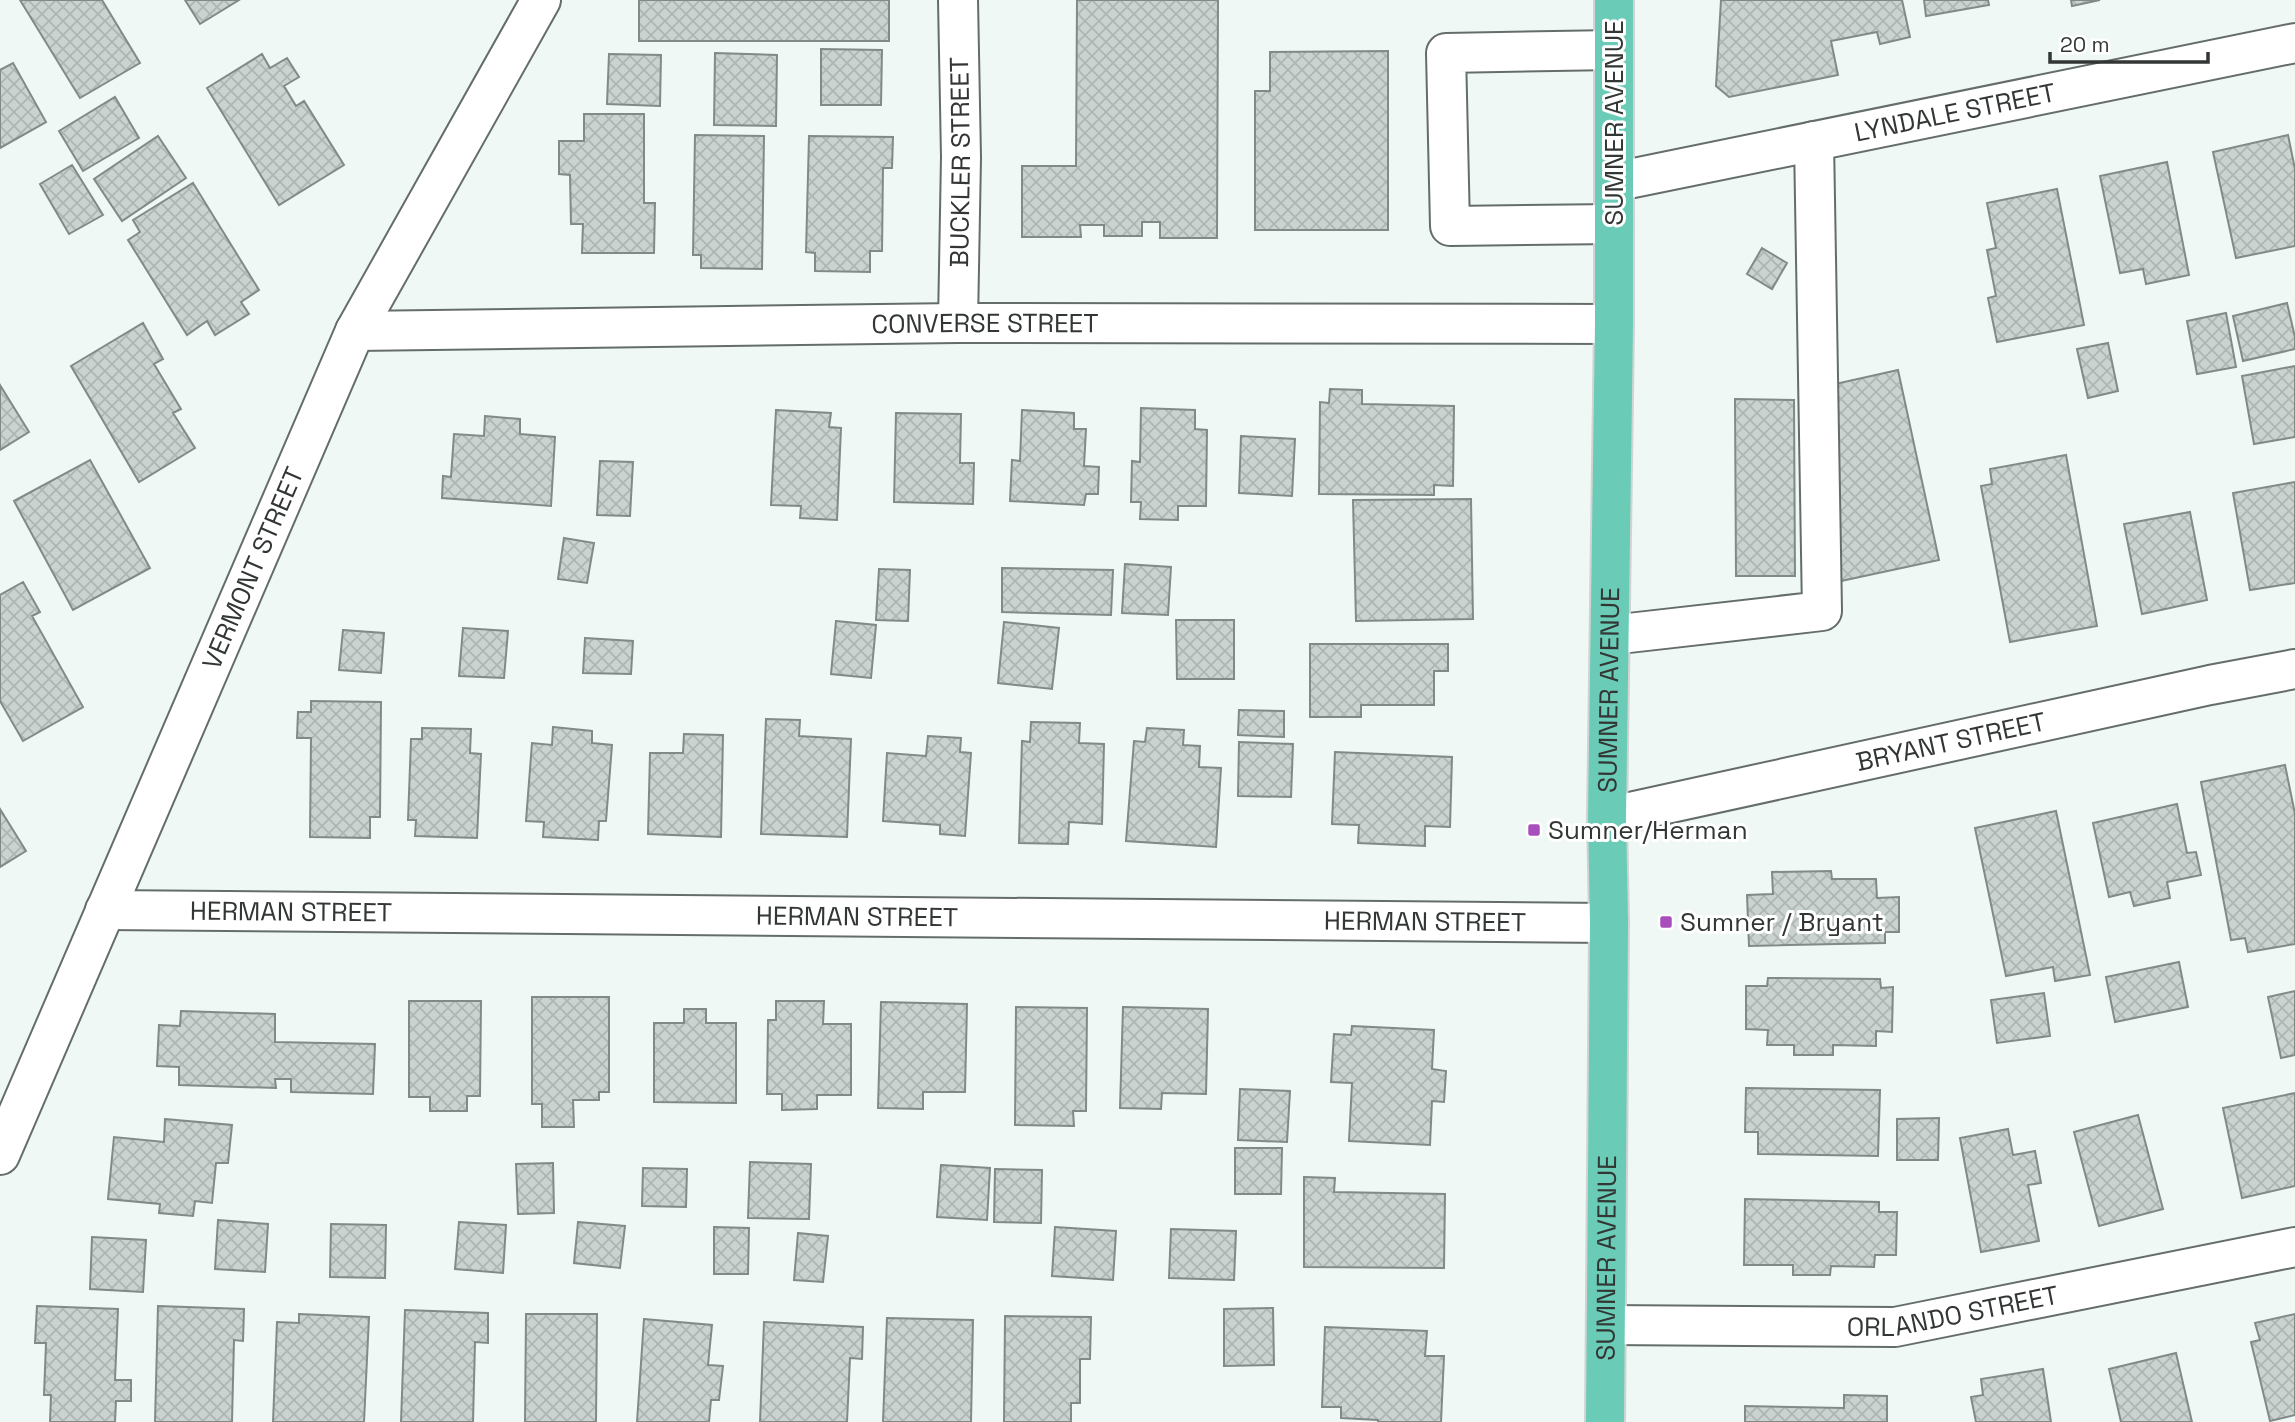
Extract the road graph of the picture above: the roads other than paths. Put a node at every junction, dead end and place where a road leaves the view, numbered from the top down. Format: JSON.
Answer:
{"nodes":[{"id":1,"x":541,"y":0,"type":"edge"},
{"id":2,"x":958,"y":0,"type":"edge"},
{"id":3,"x":1614,"y":0,"type":"edge"},
{"id":4,"x":2295,"y":43,"type":"edge"},
{"id":5,"x":1614,"y":50,"type":"junction"},
{"id":6,"x":1815,"y":141,"type":"junction"},
{"id":7,"x":1614,"y":183,"type":"junction"},
{"id":8,"x":1614,"y":224,"type":"junction"},
{"id":9,"x":958,"y":323,"type":"junction"},
{"id":10,"x":1614,"y":324,"type":"junction"},
{"id":11,"x":355,"y":331,"type":"junction"},
{"id":12,"x":1611,"y":635,"type":"junction"},
{"id":13,"x":2295,"y":669,"type":"edge"},
{"id":14,"x":1607,"y":817,"type":"junction"},
{"id":15,"x":105,"y":910,"type":"junction"},
{"id":16,"x":1609,"y":923,"type":"junction"},
{"id":17,"x":0,"y":1155,"type":"edge"},
{"id":18,"x":2295,"y":1247,"type":"edge"},
{"id":19,"x":1605,"y":1325,"type":"junction"},
{"id":20,"x":1605,"y":1422,"type":"edge"}],
"edges":[{"from":1,"to":11,"type":"street","name":"VERMONT STREET"},
{"from":2,"to":9,"type":"street","name":"BUCKLER STREET"},
{"from":3,"to":5,"type":"main road","name":"SUMNER AVENUE"},
{"from":4,"to":6,"type":"street","name":"LYNDALE STREET"},
{"from":5,"to":7,"type":"main road","name":"SUMNER AVENUE"},
{"from":5,"to":8,"type":"street"},
{"from":6,"to":7,"type":"street","name":"LYNDALE STREET"},
{"from":6,"to":12,"type":"street"},
{"from":7,"to":8,"type":"main road","name":"SUMNER AVENUE"},
{"from":8,"to":10,"type":"main road","name":"SUMNER AVENUE"},
{"from":9,"to":10,"type":"street","name":"CONVERSE STREET"},
{"from":9,"to":11,"type":"street","name":"CONVERSE STREET"},
{"from":10,"to":12,"type":"main road","name":"SUMNER AVENUE"},
{"from":11,"to":15,"type":"street","name":"VERMONT STREET"},
{"from":12,"to":14,"type":"main road","name":"SUMNER AVENUE"},
{"from":13,"to":14,"type":"street","name":"BRYANT STREET"},
{"from":14,"to":16,"type":"main road","name":"SUMNER AVENUE"},
{"from":15,"to":16,"type":"street","name":"HERMAN STREET"},
{"from":15,"to":17,"type":"street","name":"VERMONT STREET"},
{"from":16,"to":19,"type":"main road","name":"SUMNER AVENUE"},
{"from":18,"to":19,"type":"street","name":"ORLANDO STREET"},
{"from":19,"to":20,"type":"main road","name":"SUMNER AVENUE"}]}
